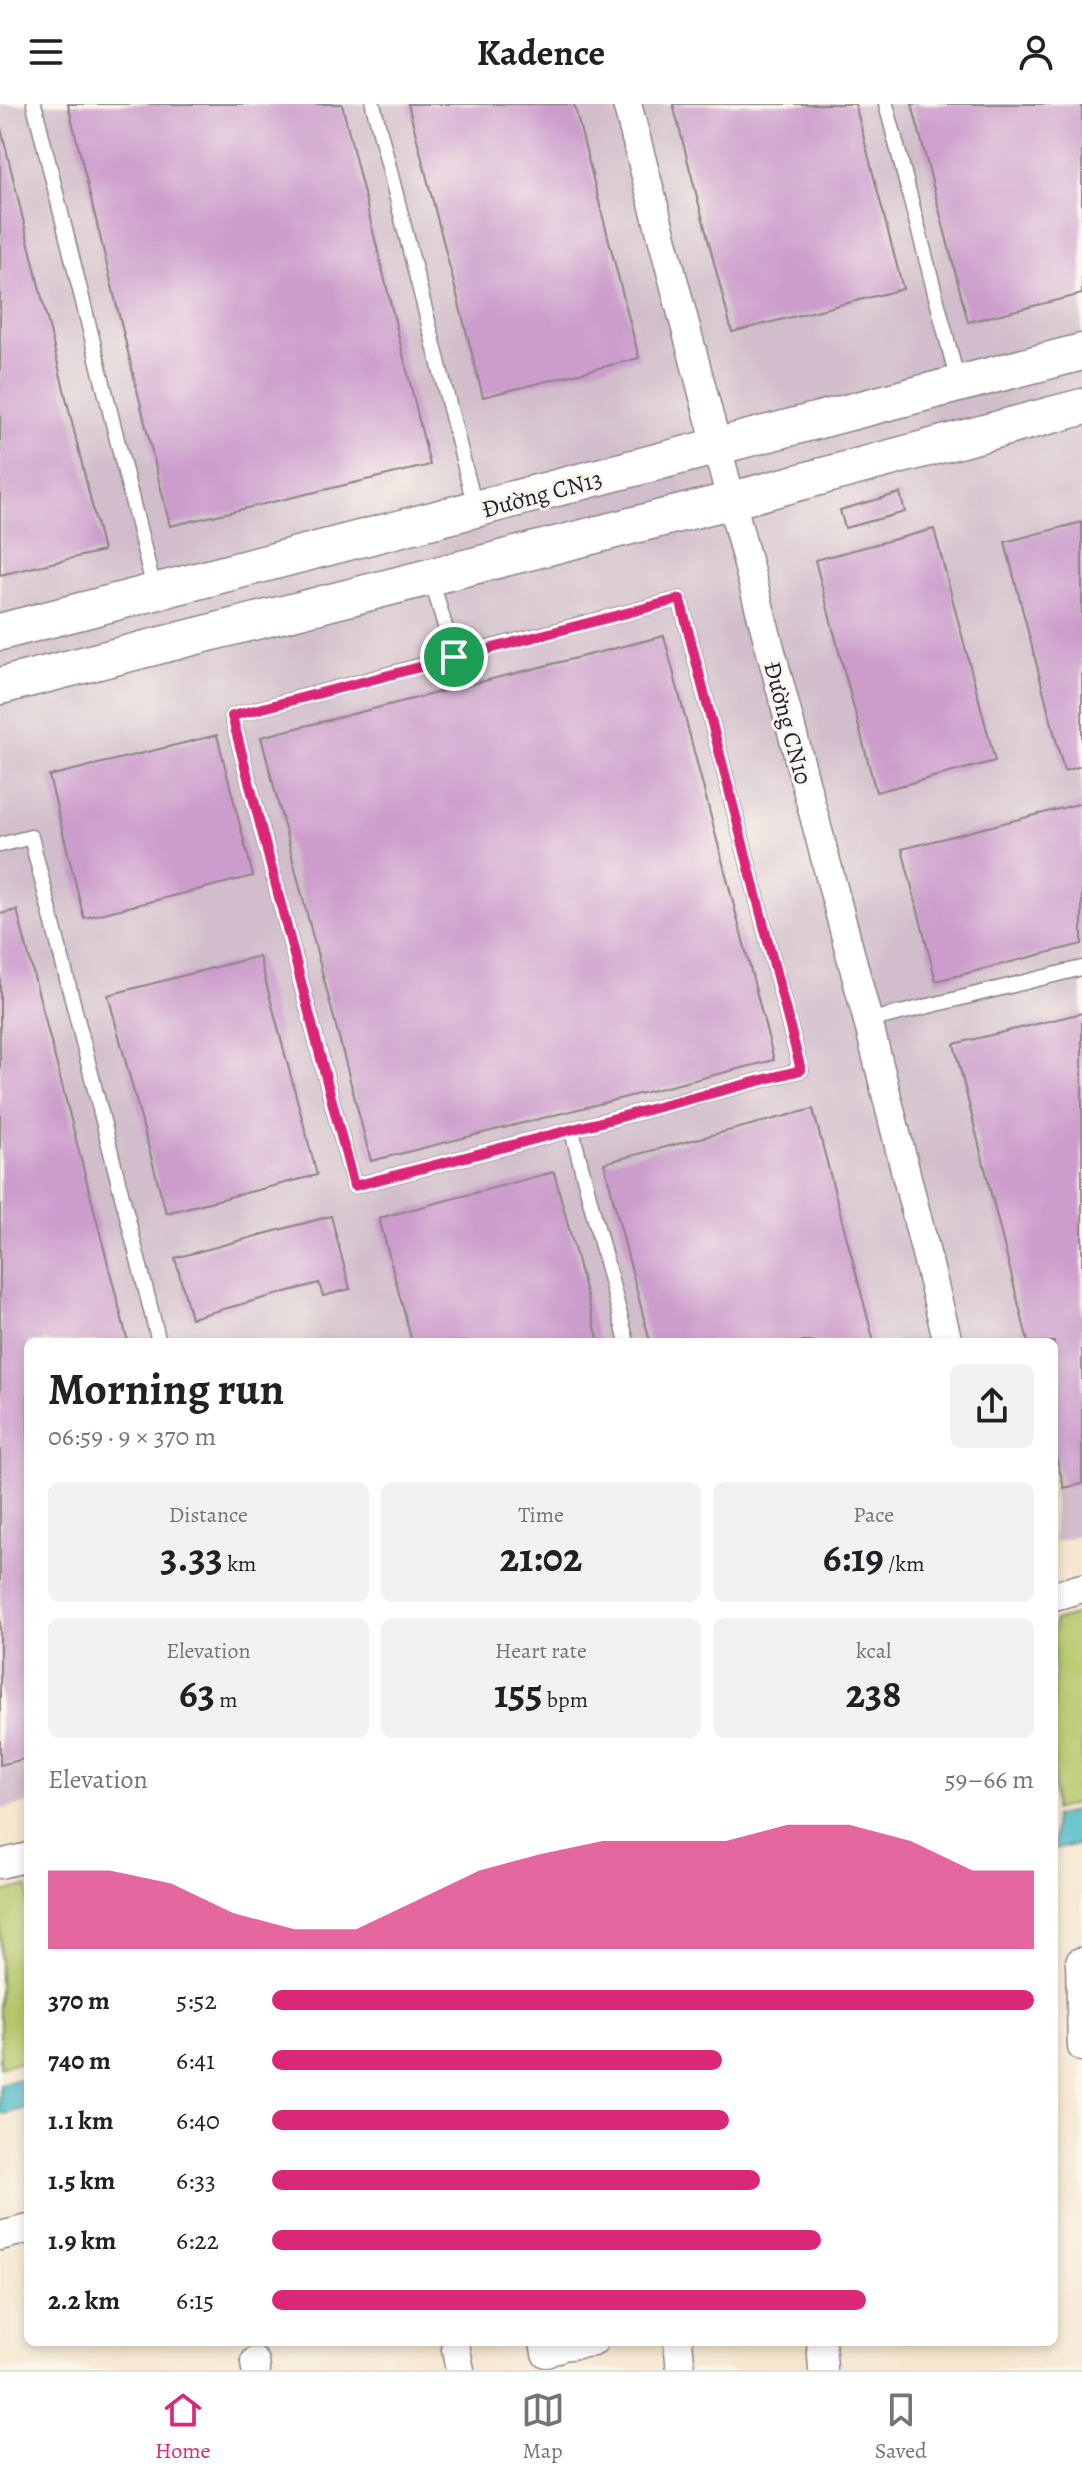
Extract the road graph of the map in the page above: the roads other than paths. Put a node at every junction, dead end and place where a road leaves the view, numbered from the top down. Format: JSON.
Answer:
{"nodes":[{"id":1,"x":34,"y":104,"type":"edge"},
{"id":2,"x":373,"y":104,"type":"edge"},
{"id":3,"x":627,"y":104,"type":"edge"},
{"id":4,"x":886,"y":104,"type":"edge"},
{"id":5,"x":1082,"y":352,"type":"edge"},
{"id":6,"x":959,"y":383,"type":"junction"},
{"id":7,"x":1082,"y":407,"type":"edge"},
{"id":8,"x":715,"y":449,"type":"junction"},
{"id":9,"x":729,"y":501,"type":"junction"},
{"id":10,"x":477,"y":511,"type":"junction"},
{"id":11,"x":431,"y":577,"type":"junction"},
{"id":12,"x":155,"y":593,"type":"junction"},
{"id":13,"x":0,"y":632,"type":"edge"},
{"id":14,"x":454,"y":657,"type":"junction"},
{"id":15,"x":0,"y":686,"type":"edge"},
{"id":16,"x":0,"y":845,"type":"edge"},
{"id":17,"x":1082,"y":968,"type":"edge"},
{"id":18,"x":868,"y":1021,"type":"junction"},
{"id":19,"x":572,"y":1131,"type":"junction"},
{"id":20,"x":158,"y":1338,"type":"edge"},
{"id":21,"x":626,"y":1338,"type":"edge"},
{"id":22,"x":947,"y":1338,"type":"edge"},
{"id":23,"x":1082,"y":1588,"type":"edge"},
{"id":24,"x":1058,"y":1595,"type":"edge"},
{"id":25,"x":24,"y":1858,"type":"edge"},
{"id":26,"x":0,"y":1864,"type":"edge"},
{"id":27,"x":1072,"y":1964,"type":"edge"},
{"id":28,"x":1082,"y":2047,"type":"edge"},
{"id":29,"x":24,"y":2230,"type":"edge"},
{"id":30,"x":0,"y":2236,"type":"edge"},
{"id":31,"x":678,"y":2346,"type":"edge"},
{"id":32,"x":821,"y":2346,"type":"edge"},
{"id":33,"x":681,"y":2370,"type":"edge"},
{"id":34,"x":823,"y":2370,"type":"edge"}],
"edges":[{"from":1,"to":12,"type":"lane"},
{"from":2,"to":10,"type":"lane"},
{"from":3,"to":8,"type":"street","name":"Đường CN10"},
{"from":4,"to":6,"type":"lane"},
{"from":5,"to":6,"type":"street","name":"Đường CN13"},
{"from":6,"to":8,"type":"street","name":"Đường CN13"},
{"from":7,"to":9,"type":"street"},
{"from":8,"to":9,"type":"street","name":"Đường CN10"},
{"from":8,"to":10,"type":"street","name":"Đường CN13"},
{"from":9,"to":11,"type":"street"},
{"from":9,"to":18,"type":"street","name":"Đường CN10"},
{"from":10,"to":12,"type":"street","name":"Đường CN13"},
{"from":11,"to":14,"type":"lane"},
{"from":11,"to":15,"type":"street"},
{"from":12,"to":13,"type":"street","name":"Đường CN13"},
{"from":14,"to":19,"type":"lane"},
{"from":14,"to":19,"type":"lane"},
{"from":16,"to":20,"type":"lane"},
{"from":17,"to":18,"type":"lane"},
{"from":18,"to":22,"type":"street","name":"Đường CN10"},
{"from":19,"to":21,"type":"lane"},
{"from":23,"to":24,"type":"street"},
{"from":25,"to":26,"type":"street"},
{"from":27,"to":28,"type":"street"},
{"from":29,"to":30,"type":"street"},
{"from":31,"to":33,"type":"street"},
{"from":32,"to":34,"type":"street"}]}
